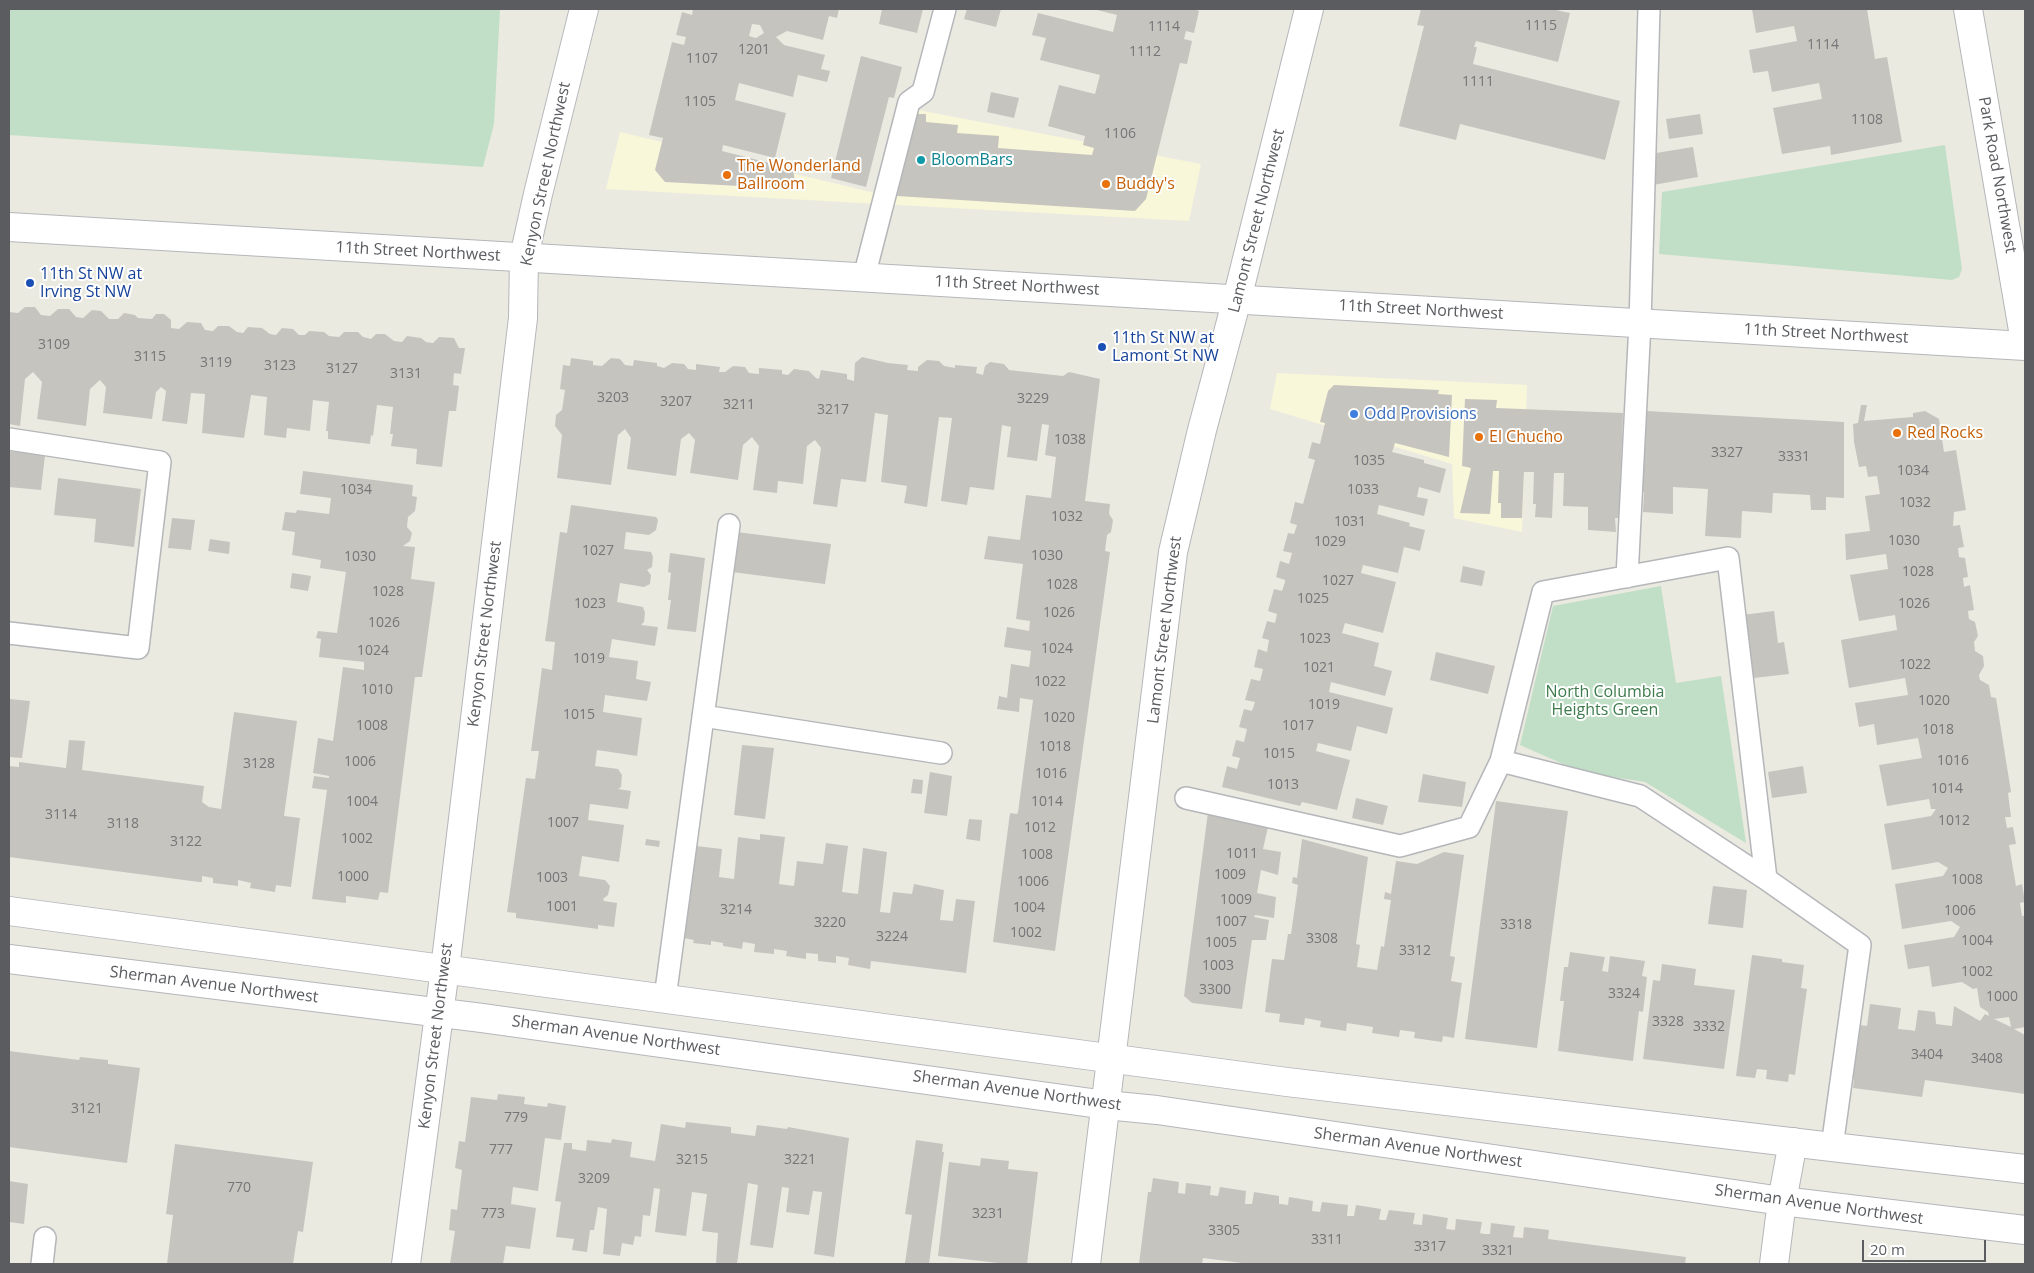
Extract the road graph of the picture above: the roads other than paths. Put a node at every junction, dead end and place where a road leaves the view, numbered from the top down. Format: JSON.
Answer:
{"nodes":[{"id":1,"x":584,"y":9,"type":"edge"},
{"id":2,"x":945,"y":9,"type":"edge"},
{"id":3,"x":1310,"y":9,"type":"edge"},
{"id":4,"x":1649,"y":9,"type":"edge"},
{"id":5,"x":1968,"y":9,"type":"edge"},
{"id":6,"x":9,"y":227,"type":"edge"},
{"id":7,"x":524,"y":258,"type":"junction"},
{"id":8,"x":864,"y":277,"type":"junction"},
{"id":9,"x":1237,"y":299,"type":"junction"},
{"id":10,"x":1640,"y":323,"type":"junction"},
{"id":11,"x":2025,"y":342,"type":"edge"},
{"id":12,"x":2025,"y":346,"type":"edge"},
{"id":13,"x":9,"y":439,"type":"edge"},
{"id":14,"x":729,"y":525,"type":"dead end"},
{"id":15,"x":1627,"y":577,"type":"junction"},
{"id":16,"x":9,"y":633,"type":"edge"},
{"id":17,"x":703,"y":716,"type":"junction"},
{"id":18,"x":941,"y":753,"type":"dead end"},
{"id":19,"x":1501,"y":761,"type":"junction"},
{"id":20,"x":1186,"y":798,"type":"dead end"},
{"id":21,"x":1766,"y":879,"type":"junction"},
{"id":22,"x":9,"y":911,"type":"edge"},
{"id":23,"x":9,"y":959,"type":"edge"},
{"id":24,"x":445,"y":969,"type":"junction"},
{"id":25,"x":665,"y":998,"type":"junction"},
{"id":26,"x":439,"y":1013,"type":"junction"},
{"id":27,"x":1112,"y":1058,"type":"junction"},
{"id":28,"x":1106,"y":1105,"type":"junction"},
{"id":29,"x":1793,"y":1142,"type":"junction"},
{"id":30,"x":1832,"y":1147,"type":"junction"},
{"id":31,"x":2025,"y":1168,"type":"edge"},
{"id":32,"x":1782,"y":1200,"type":"junction"},
{"id":33,"x":2025,"y":1230,"type":"edge"},
{"id":34,"x":45,"y":1238,"type":"dead end"},
{"id":35,"x":42,"y":1264,"type":"edge"},
{"id":36,"x":406,"y":1264,"type":"edge"},
{"id":37,"x":1086,"y":1264,"type":"edge"},
{"id":38,"x":1774,"y":1264,"type":"edge"}],
"edges":[{"from":1,"to":7,"type":"main road","name":"Kenyon Street Northwest"},
{"from":2,"to":8,"type":"lane"},
{"from":3,"to":9,"type":"main road","name":"Lamont Street Northwest"},
{"from":4,"to":10,"type":"lane"},
{"from":5,"to":11,"type":"main road","name":"Park Road Northwest"},
{"from":6,"to":7,"type":"main road","name":"11th Street Northwest"},
{"from":7,"to":8,"type":"main road","name":"11th Street Northwest"},
{"from":7,"to":24,"type":"main road","name":"Kenyon Street Northwest"},
{"from":8,"to":9,"type":"main road","name":"11th Street Northwest"},
{"from":9,"to":10,"type":"main road","name":"11th Street Northwest"},
{"from":9,"to":27,"type":"main road","name":"Lamont Street Northwest"},
{"from":10,"to":12,"type":"main road","name":"11th Street Northwest"},
{"from":10,"to":15,"type":"lane"},
{"from":13,"to":16,"type":"lane"},
{"from":14,"to":17,"type":"lane"},
{"from":15,"to":19,"type":"lane"},
{"from":15,"to":21,"type":"lane"},
{"from":17,"to":18,"type":"lane"},
{"from":17,"to":25,"type":"lane"},
{"from":19,"to":20,"type":"lane"},
{"from":19,"to":21,"type":"lane"},
{"from":21,"to":30,"type":"lane"},
{"from":22,"to":24,"type":"main road"},
{"from":23,"to":26,"type":"main road","name":"Sherman Avenue Northwest"},
{"from":24,"to":25,"type":"main road"},
{"from":24,"to":26,"type":"main road","name":"Kenyon Street Northwest"},
{"from":25,"to":27,"type":"main road"},
{"from":26,"to":28,"type":"main road","name":"Sherman Avenue Northwest"},
{"from":26,"to":36,"type":"main road","name":"Kenyon Street Northwest"},
{"from":27,"to":28,"type":"main road","name":"Lamont Street Northwest"},
{"from":27,"to":29,"type":"main road"},
{"from":28,"to":32,"type":"main road","name":"Sherman Avenue Northwest"},
{"from":28,"to":37,"type":"main road","name":"Lamont Street Northwest"},
{"from":29,"to":30,"type":"main road"},
{"from":29,"to":32,"type":"main road"},
{"from":30,"to":31,"type":"main road"},
{"from":32,"to":33,"type":"main road","name":"Sherman Avenue Northwest"},
{"from":32,"to":38,"type":"main road"},
{"from":34,"to":35,"type":"lane"}]}
